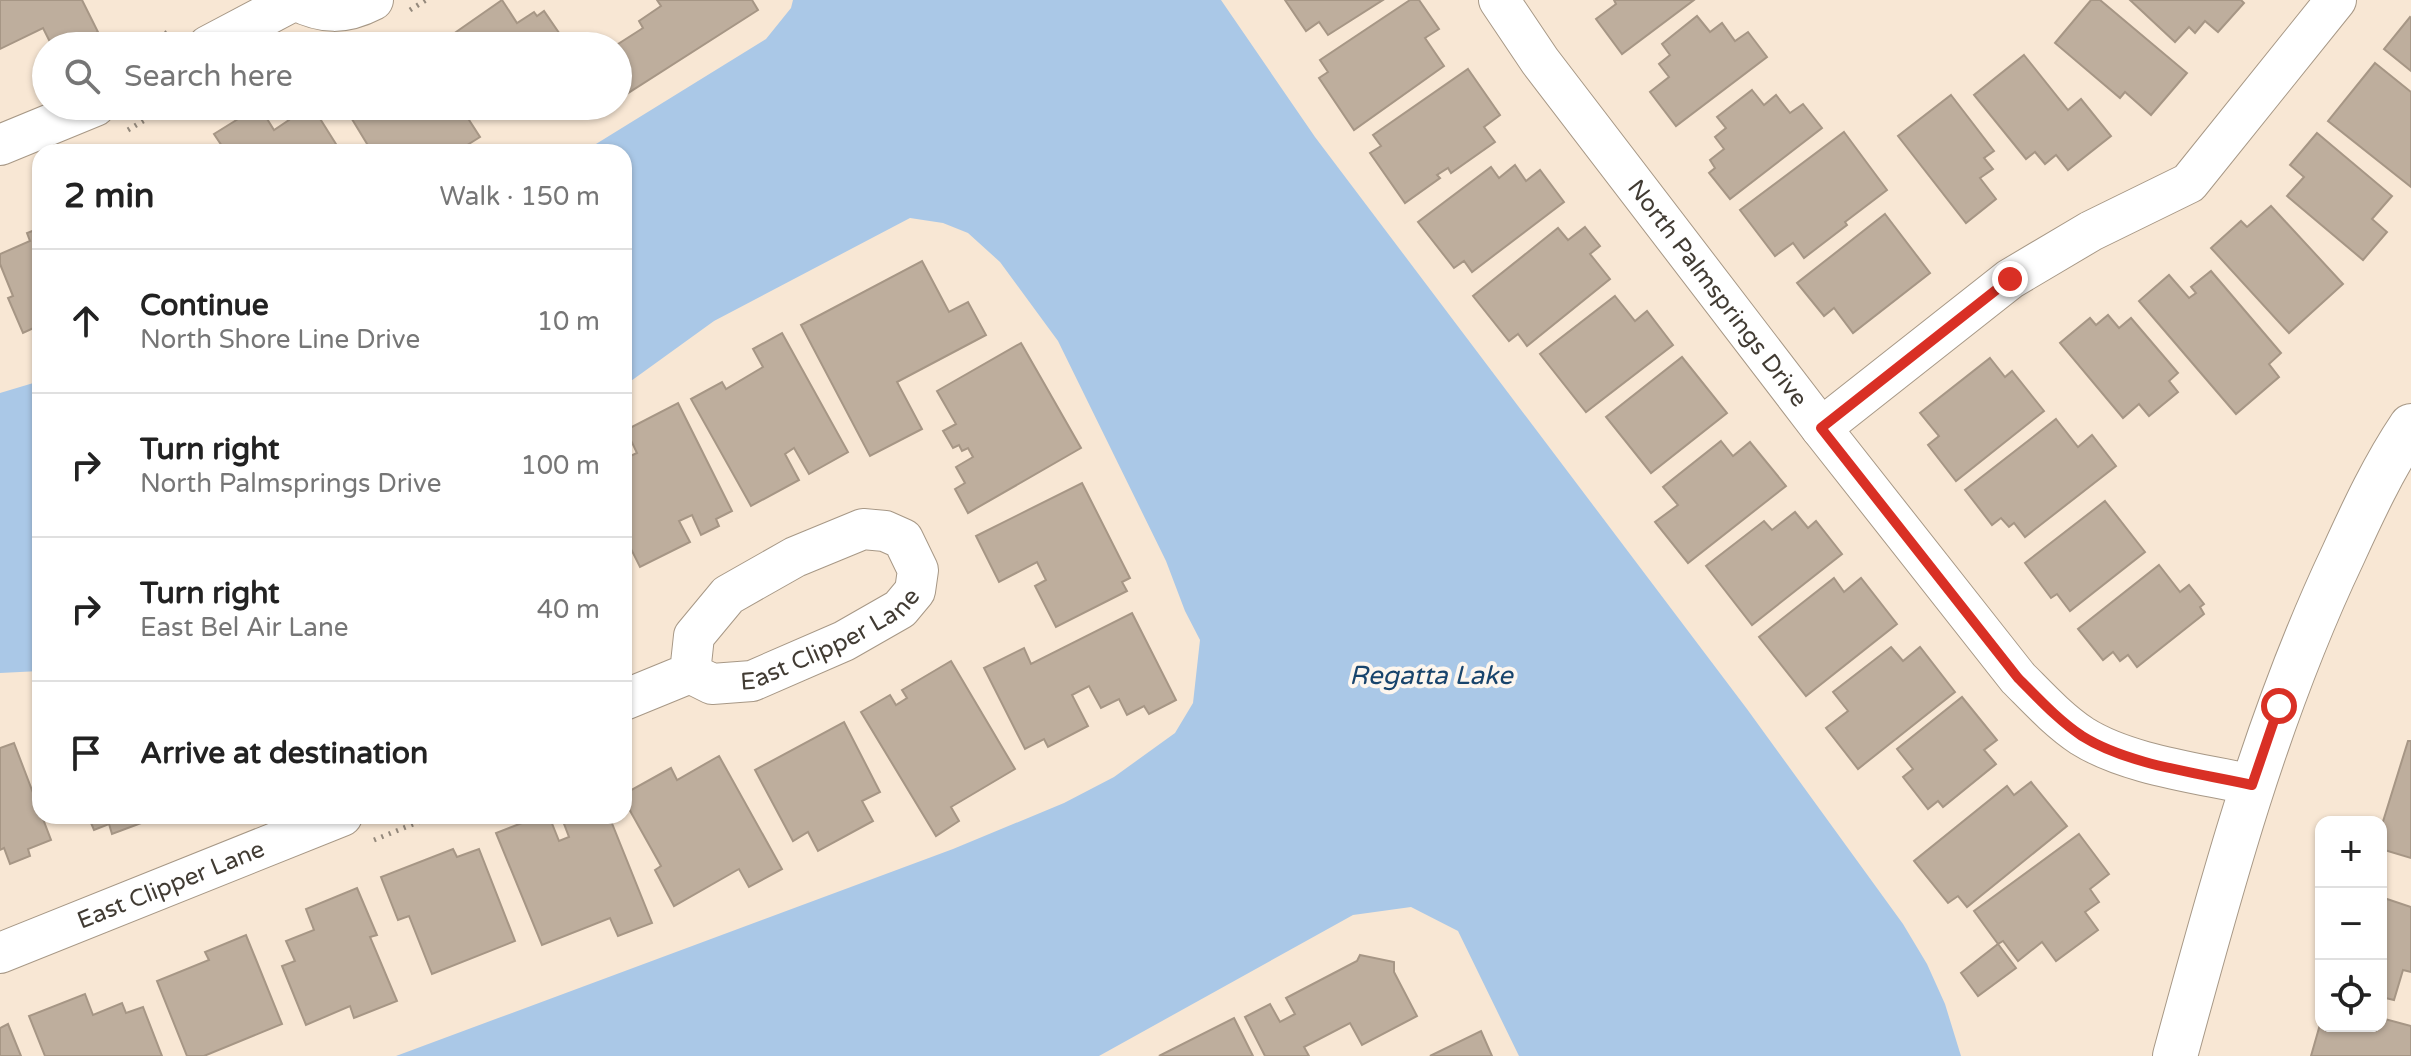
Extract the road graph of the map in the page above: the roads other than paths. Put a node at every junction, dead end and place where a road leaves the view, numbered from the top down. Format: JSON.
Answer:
{"nodes":[{"id":1,"x":295,"y":0,"type":"edge"},
{"id":2,"x":373,"y":0,"type":"edge"},
{"id":3,"x":1499,"y":0,"type":"edge"},
{"id":4,"x":2336,"y":0,"type":"edge"},
{"id":5,"x":234,"y":32,"type":"edge"},
{"id":6,"x":61,"y":120,"type":"edge"},
{"id":7,"x":0,"y":145,"type":"edge"},
{"id":8,"x":2411,"y":426,"type":"edge"},
{"id":9,"x":1821,"y":428,"type":"junction"},
{"id":10,"x":690,"y":673,"type":"junction"},
{"id":11,"x":632,"y":697,"type":"edge"},
{"id":12,"x":2252,"y":785,"type":"junction"},
{"id":13,"x":322,"y":824,"type":"edge"},
{"id":14,"x":0,"y":953,"type":"edge"},
{"id":15,"x":2175,"y":1056,"type":"edge"}],
"edges":[{"from":1,"to":2,"type":"street"},
{"from":1,"to":5,"type":"street"},
{"from":3,"to":9,"type":"street","name":"North Palmsprings Drive"},
{"from":4,"to":9,"type":"street"},
{"from":6,"to":7,"type":"street"},
{"from":8,"to":12,"type":"street"},
{"from":9,"to":12,"type":"street","name":"North Palmsprings Drive"},
{"from":10,"to":10,"type":"street","name":"East Clipper Lane"},
{"from":10,"to":11,"type":"street"},
{"from":12,"to":15,"type":"street"},
{"from":13,"to":14,"type":"street","name":"East Clipper Lane"}]}
